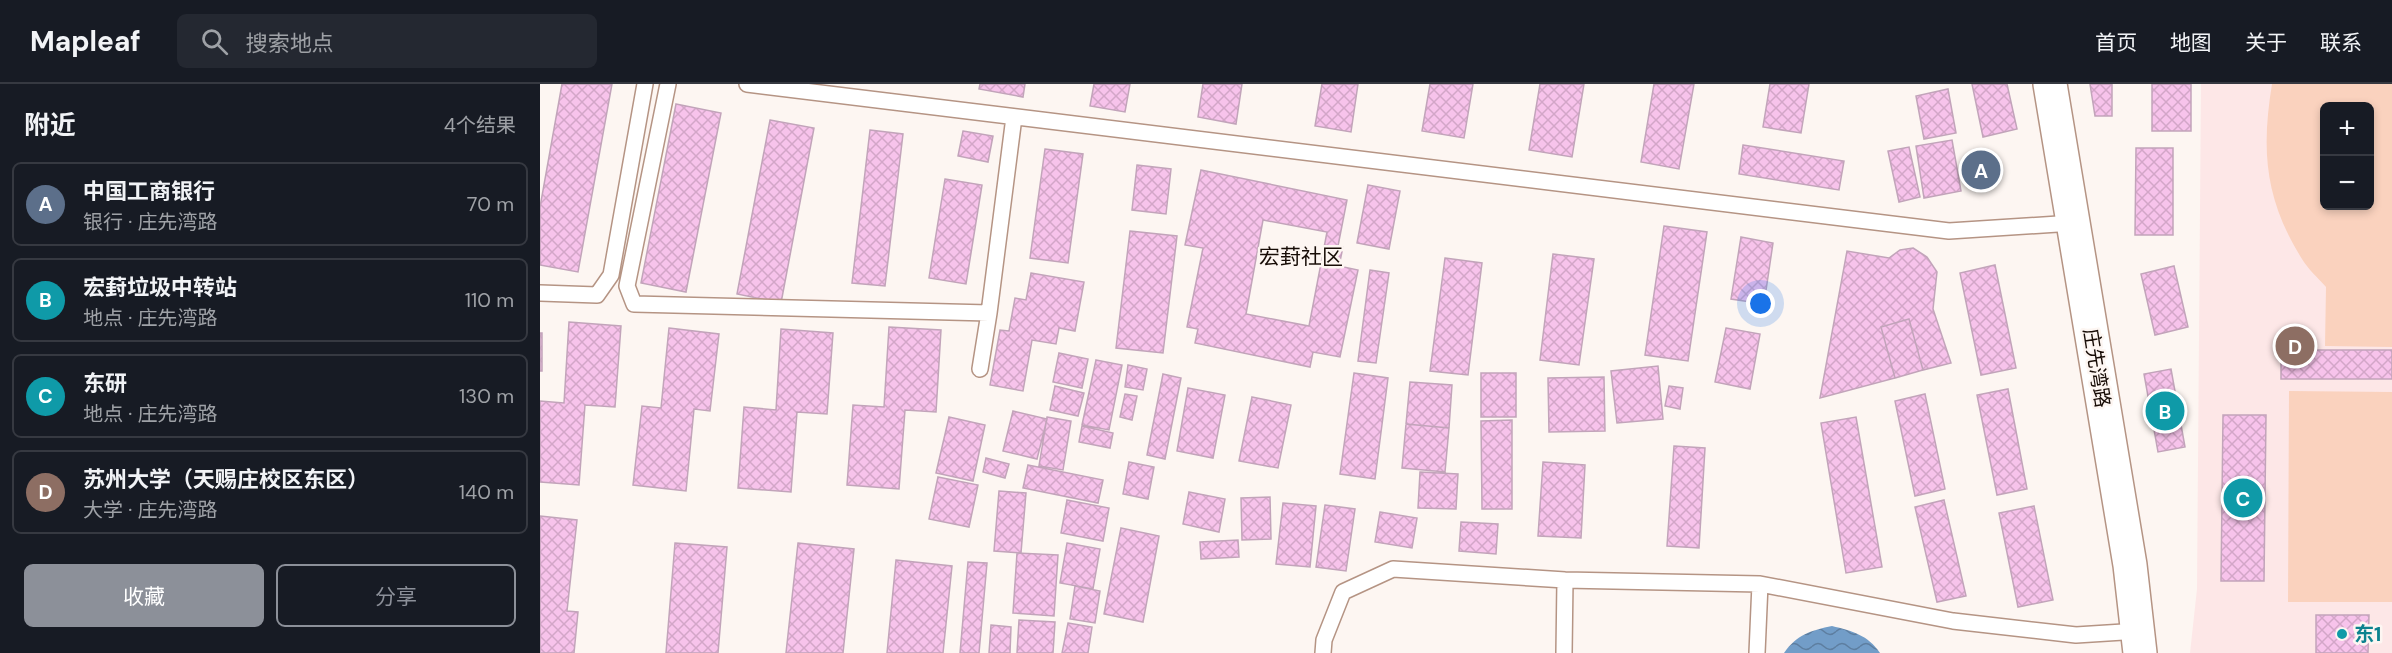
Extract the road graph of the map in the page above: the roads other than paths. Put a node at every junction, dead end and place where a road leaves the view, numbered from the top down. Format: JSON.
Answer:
{"nodes":[{"id":1,"x":645,"y":84,"type":"edge"},
{"id":2,"x":668,"y":84,"type":"edge"},
{"id":3,"x":747,"y":84,"type":"edge"},
{"id":4,"x":2050,"y":84,"type":"edge"},
{"id":5,"x":1014,"y":117,"type":"junction"},
{"id":6,"x":2073,"y":224,"type":"junction"},
{"id":7,"x":540,"y":293,"type":"edge"},
{"id":8,"x":989,"y":313,"type":"junction"},
{"id":9,"x":980,"y":369,"type":"dead end"},
{"id":10,"x":1565,"y":580,"type":"junction"},
{"id":11,"x":1760,"y":584,"type":"junction"},
{"id":12,"x":2140,"y":642,"type":"edge"},
{"id":13,"x":1323,"y":653,"type":"edge"},
{"id":14,"x":1564,"y":653,"type":"edge"},
{"id":15,"x":1757,"y":653,"type":"edge"}],
"edges":[{"from":1,"to":7,"type":"lane"},
{"from":2,"to":8,"type":"lane"},
{"from":3,"to":5,"type":"lane"},
{"from":4,"to":6,"type":"street","name":"庄先湾路"},
{"from":5,"to":6,"type":"lane"},
{"from":5,"to":8,"type":"lane"},
{"from":6,"to":12,"type":"street","name":"庄先湾路"},
{"from":8,"to":9,"type":"lane"},
{"from":10,"to":11,"type":"lane"},
{"from":10,"to":13,"type":"lane"},
{"from":10,"to":14,"type":"lane"},
{"from":11,"to":12,"type":"lane"},
{"from":11,"to":15,"type":"lane"}]}
